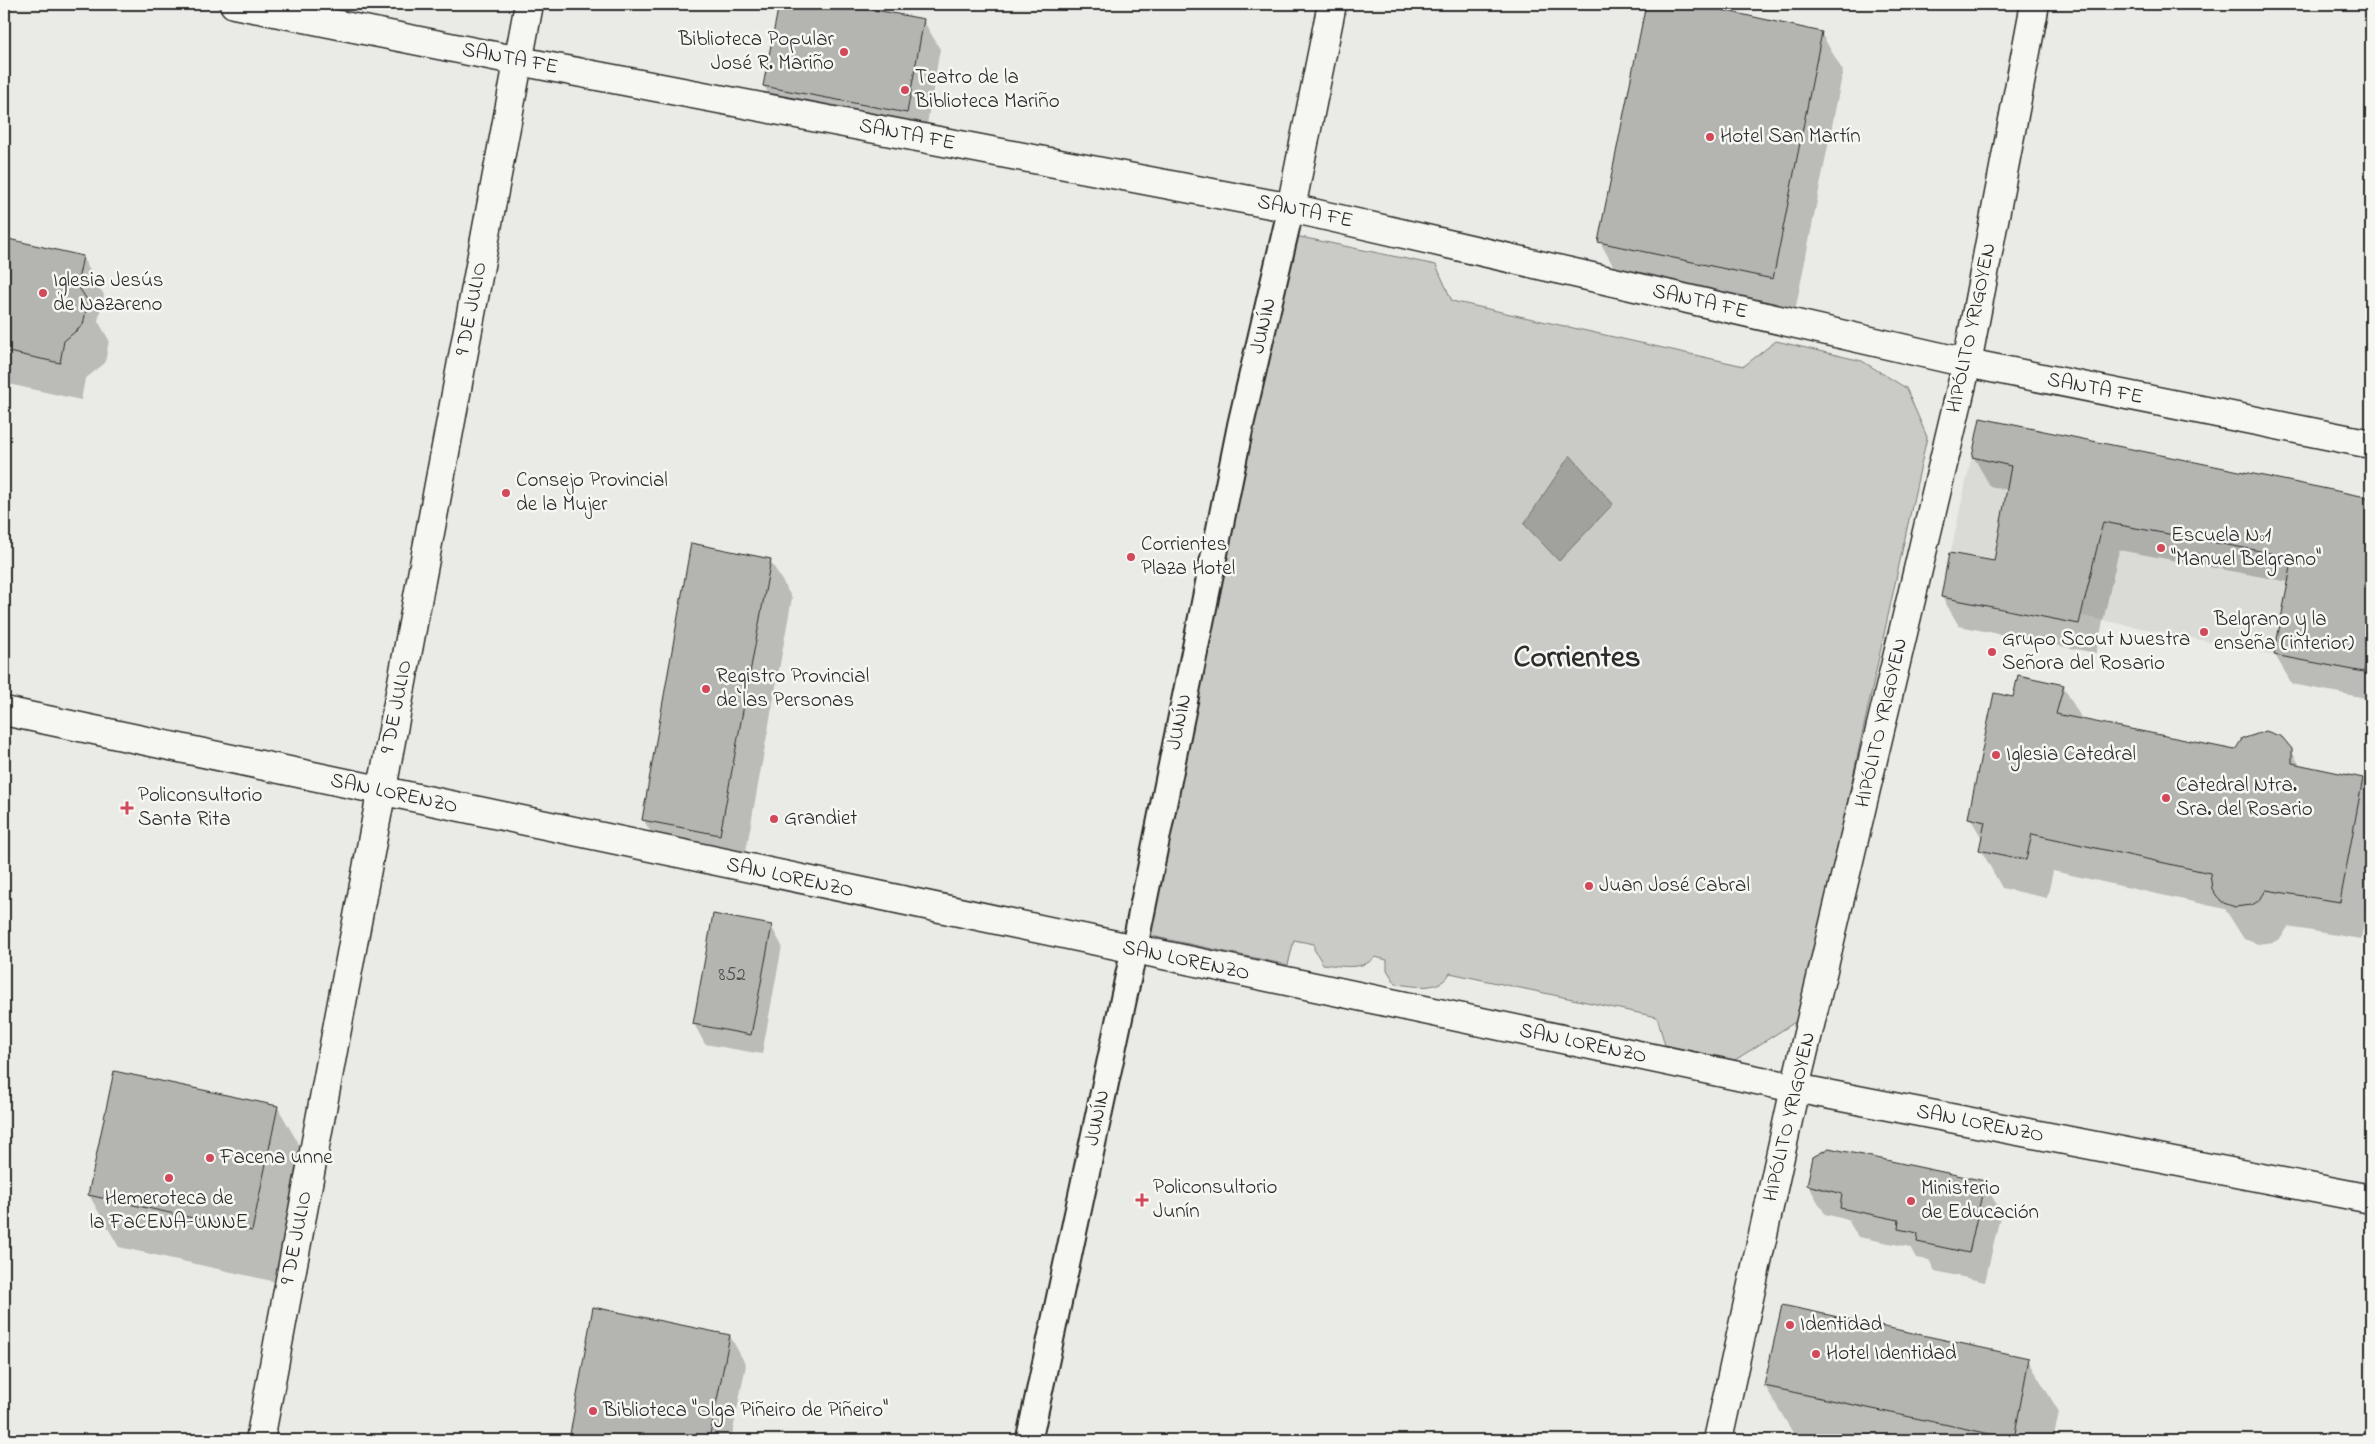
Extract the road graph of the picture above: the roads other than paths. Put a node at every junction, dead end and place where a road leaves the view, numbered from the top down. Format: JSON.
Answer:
{"nodes":[{"id":1,"x":234,"y":4,"type":"edge"},
{"id":2,"x":529,"y":4,"type":"edge"},
{"id":3,"x":1332,"y":4,"type":"edge"},
{"id":4,"x":2036,"y":4,"type":"edge"},
{"id":5,"x":519,"y":61,"type":"junction"},
{"id":6,"x":1290,"y":208,"type":"junction"},
{"id":7,"x":1967,"y":363,"type":"junction"},
{"id":8,"x":2371,"y":444,"type":"edge"},
{"id":9,"x":4,"y":711,"type":"edge"},
{"id":10,"x":381,"y":792,"type":"junction"},
{"id":11,"x":1134,"y":950,"type":"junction"},
{"id":12,"x":1795,"y":1088,"type":"junction"},
{"id":13,"x":2371,"y":1199,"type":"edge"},
{"id":14,"x":260,"y":1440,"type":"edge"},
{"id":15,"x":1029,"y":1440,"type":"edge"},
{"id":16,"x":1718,"y":1440,"type":"edge"}],
"edges":[{"from":1,"to":5,"type":"street","name":"SANTA FE"},
{"from":2,"to":5,"type":"street","name":"9 DE JULIO"},
{"from":3,"to":6,"type":"street","name":"JUNÍN"},
{"from":4,"to":7,"type":"street","name":"HIPÓLITO YRIGOYEN"},
{"from":5,"to":6,"type":"street","name":"SANTA FE"},
{"from":5,"to":10,"type":"street","name":"9 DE JULIO"},
{"from":6,"to":7,"type":"street","name":"SANTA FE"},
{"from":6,"to":11,"type":"street","name":"JUNÍN"},
{"from":7,"to":8,"type":"street","name":"SANTA FE"},
{"from":7,"to":12,"type":"street","name":"HIPÓLITO YRIGOYEN"},
{"from":9,"to":10,"type":"street","name":"SAN LORENZO"},
{"from":10,"to":11,"type":"street","name":"SAN LORENZO"},
{"from":10,"to":14,"type":"street","name":"9 DE JULIO"},
{"from":11,"to":12,"type":"street","name":"SAN LORENZO"},
{"from":11,"to":15,"type":"street","name":"JUNÍN"},
{"from":12,"to":13,"type":"street","name":"SAN LORENZO"},
{"from":12,"to":16,"type":"street","name":"HIPÓLITO YRIGOYEN"}]}
